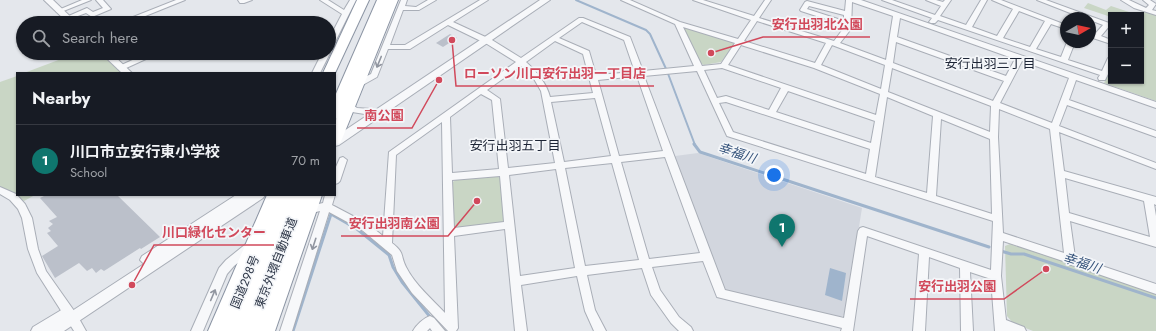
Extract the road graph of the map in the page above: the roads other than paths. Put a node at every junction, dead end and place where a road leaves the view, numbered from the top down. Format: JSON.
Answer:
{"nodes":[{"id":1,"x":48,"y":0,"type":"edge"},
{"id":2,"x":88,"y":0,"type":"edge"},
{"id":3,"x":99,"y":0,"type":"edge"},
{"id":4,"x":182,"y":0,"type":"edge"},
{"id":5,"x":241,"y":0,"type":"edge"},
{"id":6,"x":249,"y":0,"type":"edge"},
{"id":7,"x":323,"y":0,"type":"edge"},
{"id":8,"x":353,"y":0,"type":"edge"},
{"id":9,"x":363,"y":0,"type":"edge"},
{"id":10,"x":367,"y":0,"type":"edge"},
{"id":11,"x":372,"y":0,"type":"edge"},
{"id":12,"x":383,"y":0,"type":"edge"},
{"id":13,"x":389,"y":0,"type":"edge"},
{"id":14,"x":404,"y":0,"type":"edge"},
{"id":15,"x":433,"y":0,"type":"edge"},
{"id":16,"x":485,"y":0,"type":"edge"},
{"id":17,"x":546,"y":0,"type":"edge"},
{"id":18,"x":624,"y":0,"type":"edge"},
{"id":19,"x":696,"y":0,"type":"edge"},
{"id":20,"x":768,"y":0,"type":"edge"},
{"id":21,"x":849,"y":0,"type":"edge"},
{"id":22,"x":854,"y":0,"type":"edge"},
{"id":23,"x":885,"y":0,"type":"edge"},
{"id":24,"x":929,"y":0,"type":"edge"},
{"id":25,"x":984,"y":0,"type":"edge"},
{"id":26,"x":995,"y":0,"type":"edge"},
{"id":27,"x":1040,"y":0,"type":"edge"},
{"id":28,"x":1124,"y":0,"type":"edge"},
{"id":29,"x":1146,"y":0,"type":"edge"},
{"id":30,"x":946,"y":3,"type":"edge"},
{"id":31,"x":396,"y":4,"type":"edge"},
{"id":32,"x":1017,"y":8,"type":"junction"},
{"id":33,"x":1148,"y":10,"type":"junction"},
{"id":34,"x":59,"y":11,"type":"junction"},
{"id":35,"x":1073,"y":12,"type":"edge"},
{"id":36,"x":346,"y":13,"type":"junction"},
{"id":37,"x":1156,"y":13,"type":"edge"},
{"id":38,"x":847,"y":14,"type":"junction"},
{"id":39,"x":897,"y":15,"type":"junction"},
{"id":40,"x":65,"y":16,"type":"edge"},
{"id":41,"x":77,"y":16,"type":"edge"},
{"id":42,"x":140,"y":16,"type":"edge"},
{"id":43,"x":936,"y":17,"type":"junction"},
{"id":44,"x":756,"y":18,"type":"junction"},
{"id":45,"x":1049,"y":20,"type":"junction"},
{"id":46,"x":1096,"y":20,"type":"edge"},
{"id":47,"x":448,"y":23,"type":"junction"},
{"id":48,"x":678,"y":23,"type":"junction"},
{"id":49,"x":847,"y":24,"type":"junction"},
{"id":50,"x":1060,"y":25,"type":"edge"},
{"id":51,"x":930,"y":26,"type":"junction"},
{"id":52,"x":968,"y":28,"type":"junction"},
{"id":53,"x":336,"y":32,"type":"edge"},
{"id":54,"x":1096,"y":34,"type":"edge"},
{"id":55,"x":1096,"y":37,"type":"edge"},
{"id":56,"x":554,"y":38,"type":"junction"},
{"id":57,"x":893,"y":38,"type":"junction"},
{"id":58,"x":999,"y":39,"type":"junction"},
{"id":59,"x":485,"y":40,"type":"junction"},
{"id":60,"x":739,"y":41,"type":"junction"},
{"id":61,"x":1108,"y":41,"type":"edge"},
{"id":62,"x":833,"y":43,"type":"junction"},
{"id":63,"x":385,"y":47,"type":"junction"},
{"id":64,"x":1068,"y":48,"type":"edge"},
{"id":65,"x":1032,"y":50,"type":"junction"},
{"id":66,"x":1020,"y":57,"type":"junction"},
{"id":67,"x":336,"y":58,"type":"edge"},
{"id":68,"x":113,"y":60,"type":"edge"},
{"id":69,"x":142,"y":60,"type":"edge"},
{"id":70,"x":322,"y":60,"type":"edge"},
{"id":71,"x":335,"y":60,"type":"edge"},
{"id":72,"x":454,"y":61,"type":"junction"},
{"id":73,"x":523,"y":61,"type":"junction"},
{"id":74,"x":1064,"y":61,"type":"junction"},
{"id":75,"x":890,"y":65,"type":"junction"},
{"id":76,"x":723,"y":66,"type":"junction"},
{"id":77,"x":817,"y":66,"type":"junction"},
{"id":78,"x":1108,"y":66,"type":"edge"},
{"id":79,"x":698,"y":68,"type":"junction"},
{"id":80,"x":124,"y":70,"type":"edge"},
{"id":81,"x":316,"y":72,"type":"edge"},
{"id":82,"x":329,"y":72,"type":"edge"},
{"id":83,"x":334,"y":72,"type":"edge"},
{"id":84,"x":640,"y":74,"type":"junction"},
{"id":85,"x":1074,"y":76,"type":"junction"},
{"id":86,"x":594,"y":78,"type":"junction"},
{"id":87,"x":1007,"y":79,"type":"junction"},
{"id":88,"x":336,"y":81,"type":"edge"},
{"id":89,"x":785,"y":88,"type":"junction"},
{"id":90,"x":482,"y":91,"type":"junction"},
{"id":91,"x":352,"y":94,"type":"junction"},
{"id":92,"x":884,"y":94,"type":"junction"},
{"id":93,"x":597,"y":95,"type":"junction"},
{"id":94,"x":548,"y":100,"type":"junction"},
{"id":95,"x":714,"y":101,"type":"junction"},
{"id":96,"x":1065,"y":101,"type":"junction"},
{"id":97,"x":995,"y":105,"type":"junction"},
{"id":98,"x":1156,"y":105,"type":"edge"},
{"id":99,"x":336,"y":112,"type":"edge"},
{"id":100,"x":370,"y":112,"type":"junction"},
{"id":101,"x":771,"y":114,"type":"junction"},
{"id":102,"x":937,"y":115,"type":"junction"},
{"id":103,"x":446,"y":116,"type":"junction"},
{"id":104,"x":879,"y":120,"type":"junction"},
{"id":105,"x":1054,"y":128,"type":"junction"},
{"id":106,"x":1156,"y":134,"type":"edge"},
{"id":107,"x":336,"y":137,"type":"edge"},
{"id":108,"x":994,"y":138,"type":"junction"},
{"id":109,"x":876,"y":148,"type":"junction"},
{"id":110,"x":669,"y":153,"type":"junction"},
{"id":111,"x":616,"y":159,"type":"junction"},
{"id":112,"x":343,"y":160,"type":"dead end"},
{"id":113,"x":560,"y":165,"type":"junction"},
{"id":114,"x":1156,"y":166,"type":"edge"},
{"id":115,"x":503,"y":172,"type":"junction"},
{"id":116,"x":1060,"y":173,"type":"junction"},
{"id":117,"x":447,"y":177,"type":"junction"},
{"id":118,"x":336,"y":178,"type":"edge"},
{"id":119,"x":870,"y":178,"type":"junction"},
{"id":120,"x":0,"y":190,"type":"edge"},
{"id":121,"x":256,"y":196,"type":"edge"},
{"id":122,"x":275,"y":196,"type":"edge"},
{"id":123,"x":288,"y":196,"type":"edge"},
{"id":124,"x":328,"y":196,"type":"edge"},
{"id":125,"x":931,"y":197,"type":"junction"},
{"id":126,"x":244,"y":200,"type":"edge"},
{"id":127,"x":1152,"y":200,"type":"edge"},
{"id":128,"x":313,"y":202,"type":"edge"},
{"id":129,"x":266,"y":214,"type":"junction"},
{"id":130,"x":1066,"y":216,"type":"junction"},
{"id":131,"x":997,"y":219,"type":"junction"},
{"id":132,"x":509,"y":225,"type":"junction"},
{"id":133,"x":296,"y":230,"type":"dead end"},
{"id":134,"x":265,"y":232,"type":"dead end"},
{"id":135,"x":448,"y":233,"type":"junction"},
{"id":136,"x":998,"y":235,"type":"junction"},
{"id":137,"x":1156,"y":243,"type":"edge"},
{"id":138,"x":253,"y":244,"type":"junction"},
{"id":139,"x":387,"y":245,"type":"junction"},
{"id":140,"x":924,"y":252,"type":"junction"},
{"id":141,"x":706,"y":256,"type":"junction"},
{"id":142,"x":1070,"y":261,"type":"junction"},
{"id":143,"x":645,"y":263,"type":"junction"},
{"id":144,"x":965,"y":266,"type":"junction"},
{"id":145,"x":580,"y":271,"type":"junction"},
{"id":146,"x":996,"y":276,"type":"junction"},
{"id":147,"x":516,"y":281,"type":"junction"},
{"id":148,"x":1156,"y":289,"type":"edge"},
{"id":149,"x":71,"y":314,"type":"junction"},
{"id":150,"x":1001,"y":327,"type":"edge"},
{"id":151,"x":847,"y":328,"type":"edge"},
{"id":152,"x":452,"y":329,"type":"edge"},
{"id":153,"x":38,"y":331,"type":"edge"},
{"id":154,"x":53,"y":331,"type":"edge"},
{"id":155,"x":80,"y":331,"type":"edge"},
{"id":156,"x":197,"y":331,"type":"edge"},
{"id":157,"x":217,"y":331,"type":"edge"},
{"id":158,"x":226,"y":331,"type":"edge"},
{"id":159,"x":234,"y":331,"type":"edge"},
{"id":160,"x":250,"y":331,"type":"edge"},
{"id":161,"x":259,"y":331,"type":"edge"},
{"id":162,"x":266,"y":331,"type":"edge"},
{"id":163,"x":286,"y":331,"type":"edge"},
{"id":164,"x":419,"y":331,"type":"edge"},
{"id":165,"x":439,"y":331,"type":"edge"},
{"id":166,"x":521,"y":331,"type":"edge"},
{"id":167,"x":600,"y":331,"type":"edge"},
{"id":168,"x":687,"y":331,"type":"edge"},
{"id":169,"x":919,"y":331,"type":"edge"},
{"id":170,"x":967,"y":331,"type":"edge"},
{"id":171,"x":1020,"y":331,"type":"edge"}],
"edges":[{"from":1,"to":34,"type":"street"},
{"from":2,"to":34,"type":"street"},
{"from":3,"to":41,"type":"street"},
{"from":4,"to":42,"type":"street"},
{"from":5,"to":6,"type":"street"},
{"from":7,"to":36,"type":"street"},
{"from":8,"to":36,"type":"street"},
{"from":9,"to":67,"type":"highway"},
{"from":10,"to":83,"type":"highway"},
{"from":11,"to":88,"type":"highway"},
{"from":12,"to":99,"type":"highway"},
{"from":13,"to":91,"type":"highway"},
{"from":14,"to":31,"type":"street"},
{"from":15,"to":31,"type":"street"},
{"from":16,"to":47,"type":"street"},
{"from":17,"to":59,"type":"street"},
{"from":18,"to":48,"type":"street"},
{"from":19,"to":44,"type":"street"},
{"from":20,"to":44,"type":"street"},
{"from":21,"to":38,"type":"street"},
{"from":22,"to":39,"type":"street"},
{"from":23,"to":43,"type":"street"},
{"from":24,"to":30,"type":"street"},
{"from":25,"to":52,"type":"street"},
{"from":26,"to":32,"type":"street"},
{"from":27,"to":35,"type":"street"},
{"from":28,"to":33,"type":"street"},
{"from":29,"to":33,"type":"street"},
{"from":30,"to":43,"type":"street"},
{"from":31,"to":63,"type":"street"},
{"from":31,"to":91,"type":"highway"},
{"from":32,"to":45,"type":"street"},
{"from":32,"to":58,"type":"street"},
{"from":33,"to":37,"type":"street"},
{"from":34,"to":40,"type":"street"},
{"from":36,"to":53,"type":"street"},
{"from":38,"to":49,"type":"street"},
{"from":38,"to":49,"type":"street"},
{"from":39,"to":51,"type":"street"},
{"from":39,"to":57,"type":"street"},
{"from":43,"to":51,"type":"street"},
{"from":43,"to":52,"type":"street"},
{"from":44,"to":60,"type":"street"},
{"from":44,"to":62,"type":"street"},
{"from":45,"to":50,"type":"street"},
{"from":45,"to":65,"type":"street"},
{"from":46,"to":54,"type":"street"},
{"from":47,"to":59,"type":"street"},
{"from":47,"to":63,"type":"street"},
{"from":48,"to":60,"type":"street"},
{"from":48,"to":79,"type":"street"},
{"from":49,"to":62,"type":"street"},
{"from":51,"to":66,"type":"street"},
{"from":52,"to":58,"type":"street"},
{"from":55,"to":61,"type":"street"},
{"from":56,"to":73,"type":"street"},
{"from":56,"to":84,"type":"street"},
{"from":56,"to":86,"type":"street"},
{"from":57,"to":75,"type":"street"},
{"from":57,"to":87,"type":"street"},
{"from":58,"to":65,"type":"street"},
{"from":59,"to":72,"type":"street"},
{"from":59,"to":73,"type":"street"},
{"from":60,"to":76,"type":"street"},
{"from":60,"to":77,"type":"street"},
{"from":62,"to":75,"type":"street"},
{"from":62,"to":77,"type":"street"},
{"from":63,"to":91,"type":"street","one_way":true},
{"from":64,"to":74,"type":"street"},
{"from":65,"to":74,"type":"street"},
{"from":66,"to":85,"type":"street"},
{"from":66,"to":87,"type":"street"},
{"from":68,"to":80,"type":"street"},
{"from":69,"to":80,"type":"street"},
{"from":70,"to":81,"type":"street"},
{"from":71,"to":82,"type":"highway"},
{"from":72,"to":100,"type":"street"},
{"from":72,"to":107,"type":"street"},
{"from":73,"to":90,"type":"street"},
{"from":73,"to":94,"type":"street"},
{"from":74,"to":78,"type":"street"},
{"from":75,"to":92,"type":"street"},
{"from":75,"to":97,"type":"street"},
{"from":76,"to":79,"type":"street"},
{"from":76,"to":89,"type":"street"},
{"from":77,"to":92,"type":"street"},
{"from":79,"to":84,"type":"street"},
{"from":79,"to":95,"type":"street"},
{"from":84,"to":86,"type":"street"},
{"from":84,"to":110,"type":"street"},
{"from":85,"to":96,"type":"street"},
{"from":85,"to":98,"type":"street"},
{"from":86,"to":93,"type":"street"},
{"from":87,"to":97,"type":"street"},
{"from":89,"to":101,"type":"street"},
{"from":89,"to":104,"type":"street"},
{"from":90,"to":103,"type":"street"},
{"from":90,"to":115,"type":"street"},
{"from":91,"to":100,"type":"street"},
{"from":91,"to":107,"type":"highway"},
{"from":92,"to":102,"type":"street"},
{"from":92,"to":104,"type":"street"},
{"from":93,"to":94,"type":"street"},
{"from":93,"to":111,"type":"street"},
{"from":94,"to":113,"type":"street"},
{"from":95,"to":101,"type":"street"},
{"from":95,"to":119,"type":"street"},
{"from":96,"to":105,"type":"street"},
{"from":96,"to":106,"type":"street"},
{"from":97,"to":105,"type":"street"},
{"from":97,"to":108,"type":"street"},
{"from":100,"to":107,"type":"street"},
{"from":101,"to":109,"type":"street"},
{"from":102,"to":108,"type":"street"},
{"from":102,"to":125,"type":"street"},
{"from":103,"to":117,"type":"street"},
{"from":103,"to":139,"type":"street"},
{"from":104,"to":109,"type":"street"},
{"from":105,"to":114,"type":"street"},
{"from":105,"to":116,"type":"street"},
{"from":108,"to":131,"type":"street"},
{"from":109,"to":119,"type":"street"},
{"from":110,"to":111,"type":"street"},
{"from":110,"to":141,"type":"street"},
{"from":111,"to":113,"type":"street"},
{"from":111,"to":143,"type":"street"},
{"from":112,"to":118,"type":"street"},
{"from":113,"to":115,"type":"street"},
{"from":113,"to":145,"type":"street"},
{"from":115,"to":117,"type":"street"},
{"from":115,"to":132,"type":"street"},
{"from":116,"to":127,"type":"street"},
{"from":116,"to":130,"type":"street"},
{"from":117,"to":135,"type":"street"},
{"from":119,"to":125,"type":"street"},
{"from":120,"to":149,"type":"street"},
{"from":121,"to":126,"type":"street"},
{"from":122,"to":129,"type":"highway"},
{"from":123,"to":159,"type":"highway","name":"東京外環自動車道"},
{"from":124,"to":128,"type":"street"},
{"from":125,"to":131,"type":"street"},
{"from":126,"to":129,"type":"street"},
{"from":126,"to":149,"type":"street"},
{"from":127,"to":137,"type":"street"},
{"from":128,"to":139,"type":"street"},
{"from":128,"to":160,"type":"highway","name":"東京外環自動車道"},
{"from":128,"to":162,"type":"highway"},
{"from":128,"to":163,"type":"street","one_way":true},
{"from":129,"to":138,"type":"highway"},
{"from":130,"to":137,"type":"street"},
{"from":130,"to":142,"type":"street"},
{"from":131,"to":136,"type":"street"},
{"from":132,"to":135,"type":"street"},
{"from":132,"to":147,"type":"street"},
{"from":133,"to":161,"type":"highway"},
{"from":134,"to":158,"type":"highway","name":"国道298号"},
{"from":135,"to":152,"type":"street"},
{"from":136,"to":142,"type":"street"},
{"from":136,"to":146,"type":"street"},
{"from":156,"to":138,"type":"street","one_way":true},
{"from":138,"to":157,"type":"highway"},
{"from":139,"to":152,"type":"street"},
{"from":140,"to":144,"type":"street"},
{"from":140,"to":151,"type":"street"},
{"from":140,"to":169,"type":"street"},
{"from":141,"to":143,"type":"street"},
{"from":141,"to":151,"type":"street"},
{"from":142,"to":148,"type":"street"},
{"from":143,"to":145,"type":"street"},
{"from":143,"to":168,"type":"street"},
{"from":144,"to":146,"type":"street"},
{"from":144,"to":170,"type":"street"},
{"from":145,"to":147,"type":"street"},
{"from":145,"to":167,"type":"street"},
{"from":146,"to":150,"type":"street"},
{"from":147,"to":166,"type":"street"},
{"from":149,"to":153,"type":"street"},
{"from":149,"to":154,"type":"street"},
{"from":149,"to":155,"type":"street"},
{"from":150,"to":171,"type":"street"},
{"from":164,"to":165,"type":"street"}]}
